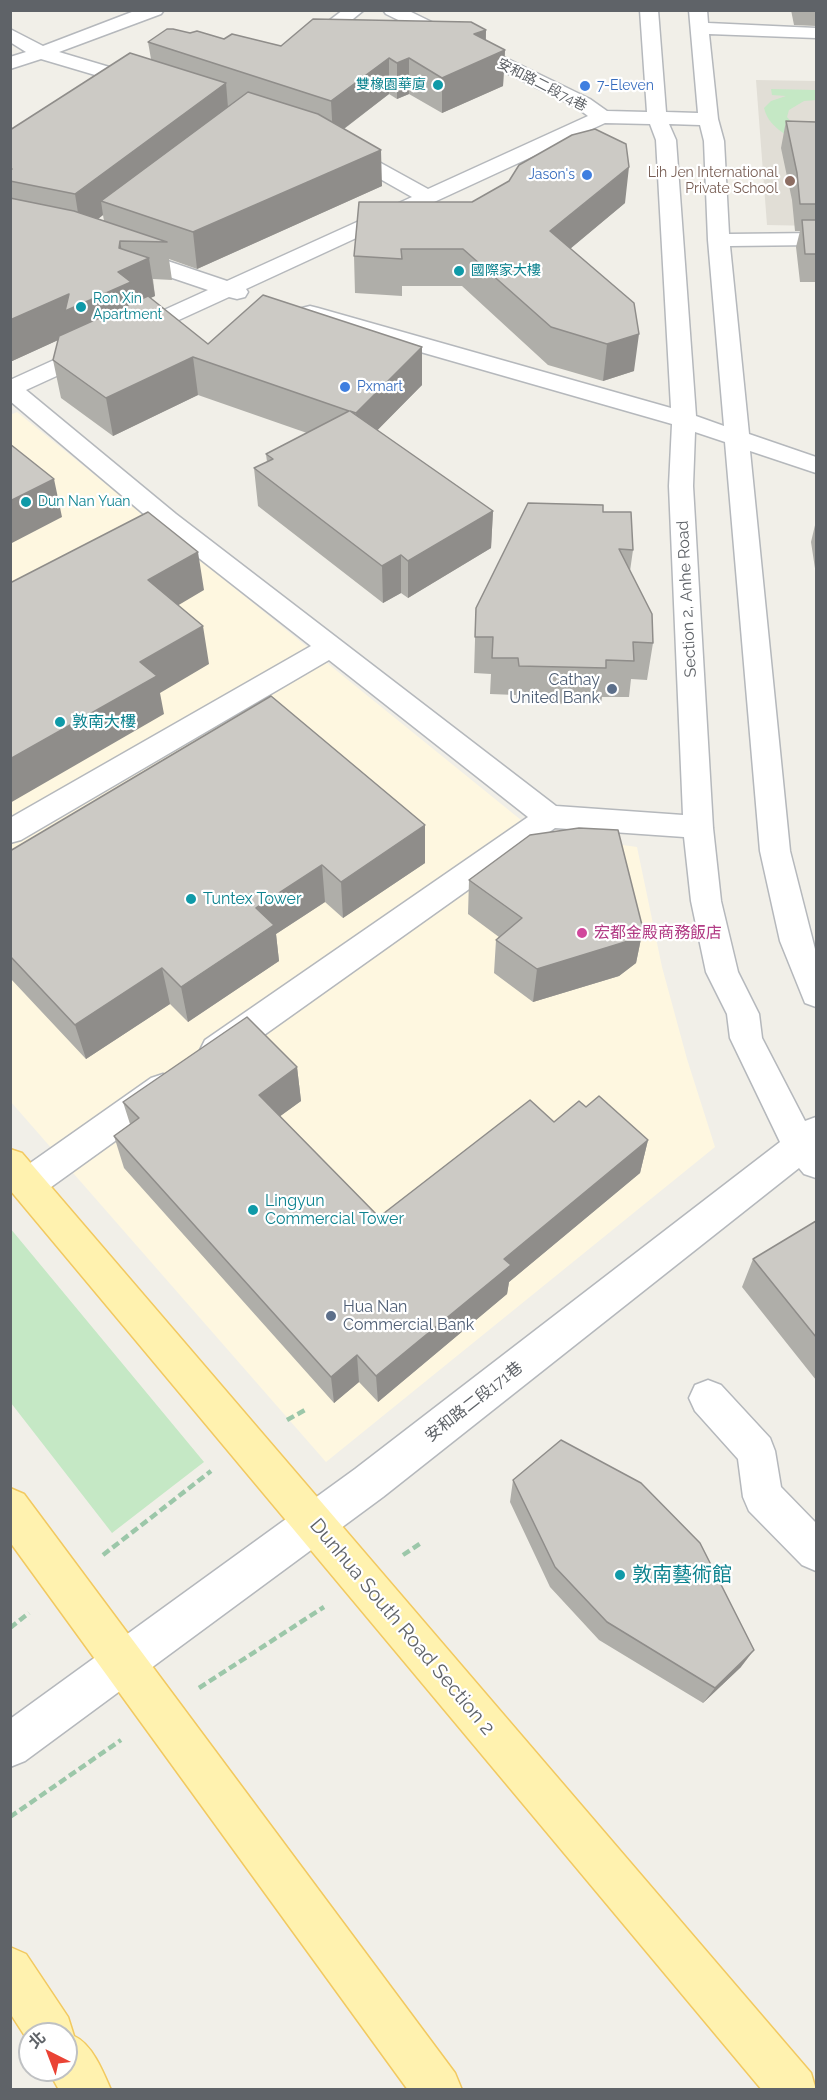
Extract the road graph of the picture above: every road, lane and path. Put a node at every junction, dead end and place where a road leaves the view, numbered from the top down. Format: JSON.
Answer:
{"nodes":[{"id":1,"x":155,"y":10,"type":"edge"},
{"id":2,"x":356,"y":10,"type":"edge"},
{"id":3,"x":392,"y":10,"type":"edge"},
{"id":4,"x":649,"y":10,"type":"edge"},
{"id":5,"x":698,"y":19,"type":"edge"},
{"id":6,"x":816,"y":33,"type":"edge"},
{"id":7,"x":10,"y":34,"type":"edge"},
{"id":8,"x":42,"y":53,"type":"junction"},
{"id":9,"x":296,"y":54,"type":"edge"},
{"id":10,"x":10,"y":64,"type":"edge"},
{"id":11,"x":150,"y":64,"type":"edge"},
{"id":12,"x":122,"y":76,"type":"junction"},
{"id":13,"x":104,"y":89,"type":"edge"},
{"id":14,"x":164,"y":90,"type":"edge"},
{"id":15,"x":602,"y":117,"type":"junction"},
{"id":16,"x":657,"y":118,"type":"junction"},
{"id":17,"x":708,"y":119,"type":"junction"},
{"id":18,"x":326,"y":143,"type":"edge"},
{"id":19,"x":427,"y":197,"type":"junction"},
{"id":20,"x":719,"y":240,"type":"junction"},
{"id":21,"x":816,"y":240,"type":"edge"},
{"id":22,"x":108,"y":248,"type":"edge"},
{"id":23,"x":227,"y":289,"type":"junction"},
{"id":24,"x":262,"y":299,"type":"edge"},
{"id":25,"x":285,"y":306,"type":"edge"},
{"id":26,"x":10,"y":389,"type":"edge"},
{"id":27,"x":684,"y":421,"type":"junction"},
{"id":28,"x":737,"y":437,"type":"junction"},
{"id":29,"x":816,"y":465,"type":"edge"},
{"id":30,"x":332,"y":646,"type":"junction"},
{"id":31,"x":549,"y":817,"type":"junction"},
{"id":32,"x":699,"y":828,"type":"junction"},
{"id":33,"x":10,"y":832,"type":"edge"},
{"id":34,"x":816,"y":994,"type":"edge"},
{"id":35,"x":811,"y":1147,"type":"edge"},
{"id":36,"x":19,"y":1174,"type":"edge"},
{"id":37,"x":708,"y":1398,"type":"dead end"},
{"id":38,"x":305,"y":1410,"type":"dead end"},
{"id":39,"x":247,"y":1443,"type":"junction"},
{"id":40,"x":10,"y":1508,"type":"edge"},
{"id":41,"x":315,"y":1523,"type":"junction"},
{"id":42,"x":421,"y":1543,"type":"dead end"},
{"id":43,"x":816,"y":1551,"type":"edge"},
{"id":44,"x":364,"y":1582,"type":"junction"},
{"id":45,"x":66,"y":1584,"type":"junction"},
{"id":46,"x":10,"y":1628,"type":"edge"},
{"id":47,"x":124,"y":1661,"type":"junction"},
{"id":48,"x":161,"y":1713,"type":"junction"},
{"id":49,"x":10,"y":1746,"type":"edge"},
{"id":50,"x":10,"y":1817,"type":"edge"},
{"id":51,"x":10,"y":1970,"type":"edge"},
{"id":52,"x":43,"y":2022,"type":"edge"},
{"id":53,"x":78,"y":2076,"type":"edge"},
{"id":54,"x":87,"y":2090,"type":"edge"},
{"id":55,"x":438,"y":2090,"type":"edge"},
{"id":56,"x":794,"y":2090,"type":"edge"}],
"edges":[{"from":1,"to":8,"type":"street"},
{"from":2,"to":9,"type":"street"},
{"from":3,"to":15,"type":"street","name":"安和路二段74巷"},
{"from":4,"to":16,"type":"street","name":"Section 2, Anhe Road"},
{"from":5,"to":6,"type":"street"},
{"from":5,"to":17,"type":"street"},
{"from":7,"to":8,"type":"street"},
{"from":8,"to":10,"type":"street"},
{"from":8,"to":12,"type":"street"},
{"from":11,"to":12,"type":"street"},
{"from":12,"to":13,"type":"street"},
{"from":12,"to":14,"type":"street"},
{"from":15,"to":16,"type":"street"},
{"from":15,"to":19,"type":"street"},
{"from":16,"to":17,"type":"street"},
{"from":16,"to":27,"type":"street","name":"Section 2, Anhe Road"},
{"from":17,"to":20,"type":"street"},
{"from":18,"to":19,"type":"street"},
{"from":19,"to":23,"type":"street"},
{"from":20,"to":21,"type":"street"},
{"from":20,"to":28,"type":"street"},
{"from":22,"to":23,"type":"street"},
{"from":23,"to":24,"type":"street"},
{"from":23,"to":26,"type":"street"},
{"from":25,"to":27,"type":"street"},
{"from":26,"to":30,"type":"street"},
{"from":27,"to":28,"type":"street"},
{"from":27,"to":32,"type":"street","name":"Section 2, Anhe Road"},
{"from":28,"to":29,"type":"street"},
{"from":28,"to":34,"type":"street"},
{"from":30,"to":31,"type":"street"},
{"from":30,"to":33,"type":"street"},
{"from":31,"to":32,"type":"street"},
{"from":31,"to":36,"type":"street"},
{"from":32,"to":35,"type":"street","name":"Section 2, Anhe Road"},
{"from":35,"to":41,"type":"street","name":"安和路二段171巷"},
{"from":36,"to":39,"type":"main road","name":"Dunhua South Road Section 2"},
{"from":37,"to":43,"type":"street"},
{"from":38,"to":39,"type":"path"},
{"from":39,"to":41,"type":"main road","name":"Dunhua South Road Section 2"},
{"from":39,"to":45,"type":"path"},
{"from":40,"to":45,"type":"main road"},
{"from":41,"to":44,"type":"main road","name":"Dunhua South Road Section 2"},
{"from":41,"to":47,"type":"street","name":"安和路二段171巷"},
{"from":42,"to":44,"type":"path"},
{"from":44,"to":48,"type":"path"},
{"from":44,"to":56,"type":"main road","name":"Dunhua South Road Section 2"},
{"from":45,"to":46,"type":"path"},
{"from":45,"to":47,"type":"main road"},
{"from":47,"to":48,"type":"main road"},
{"from":47,"to":49,"type":"street","name":"安和路二段171巷"},
{"from":48,"to":50,"type":"path"},
{"from":48,"to":55,"type":"main road"},
{"from":51,"to":52,"type":"main road"},
{"from":53,"to":54,"type":"main road"}]}
